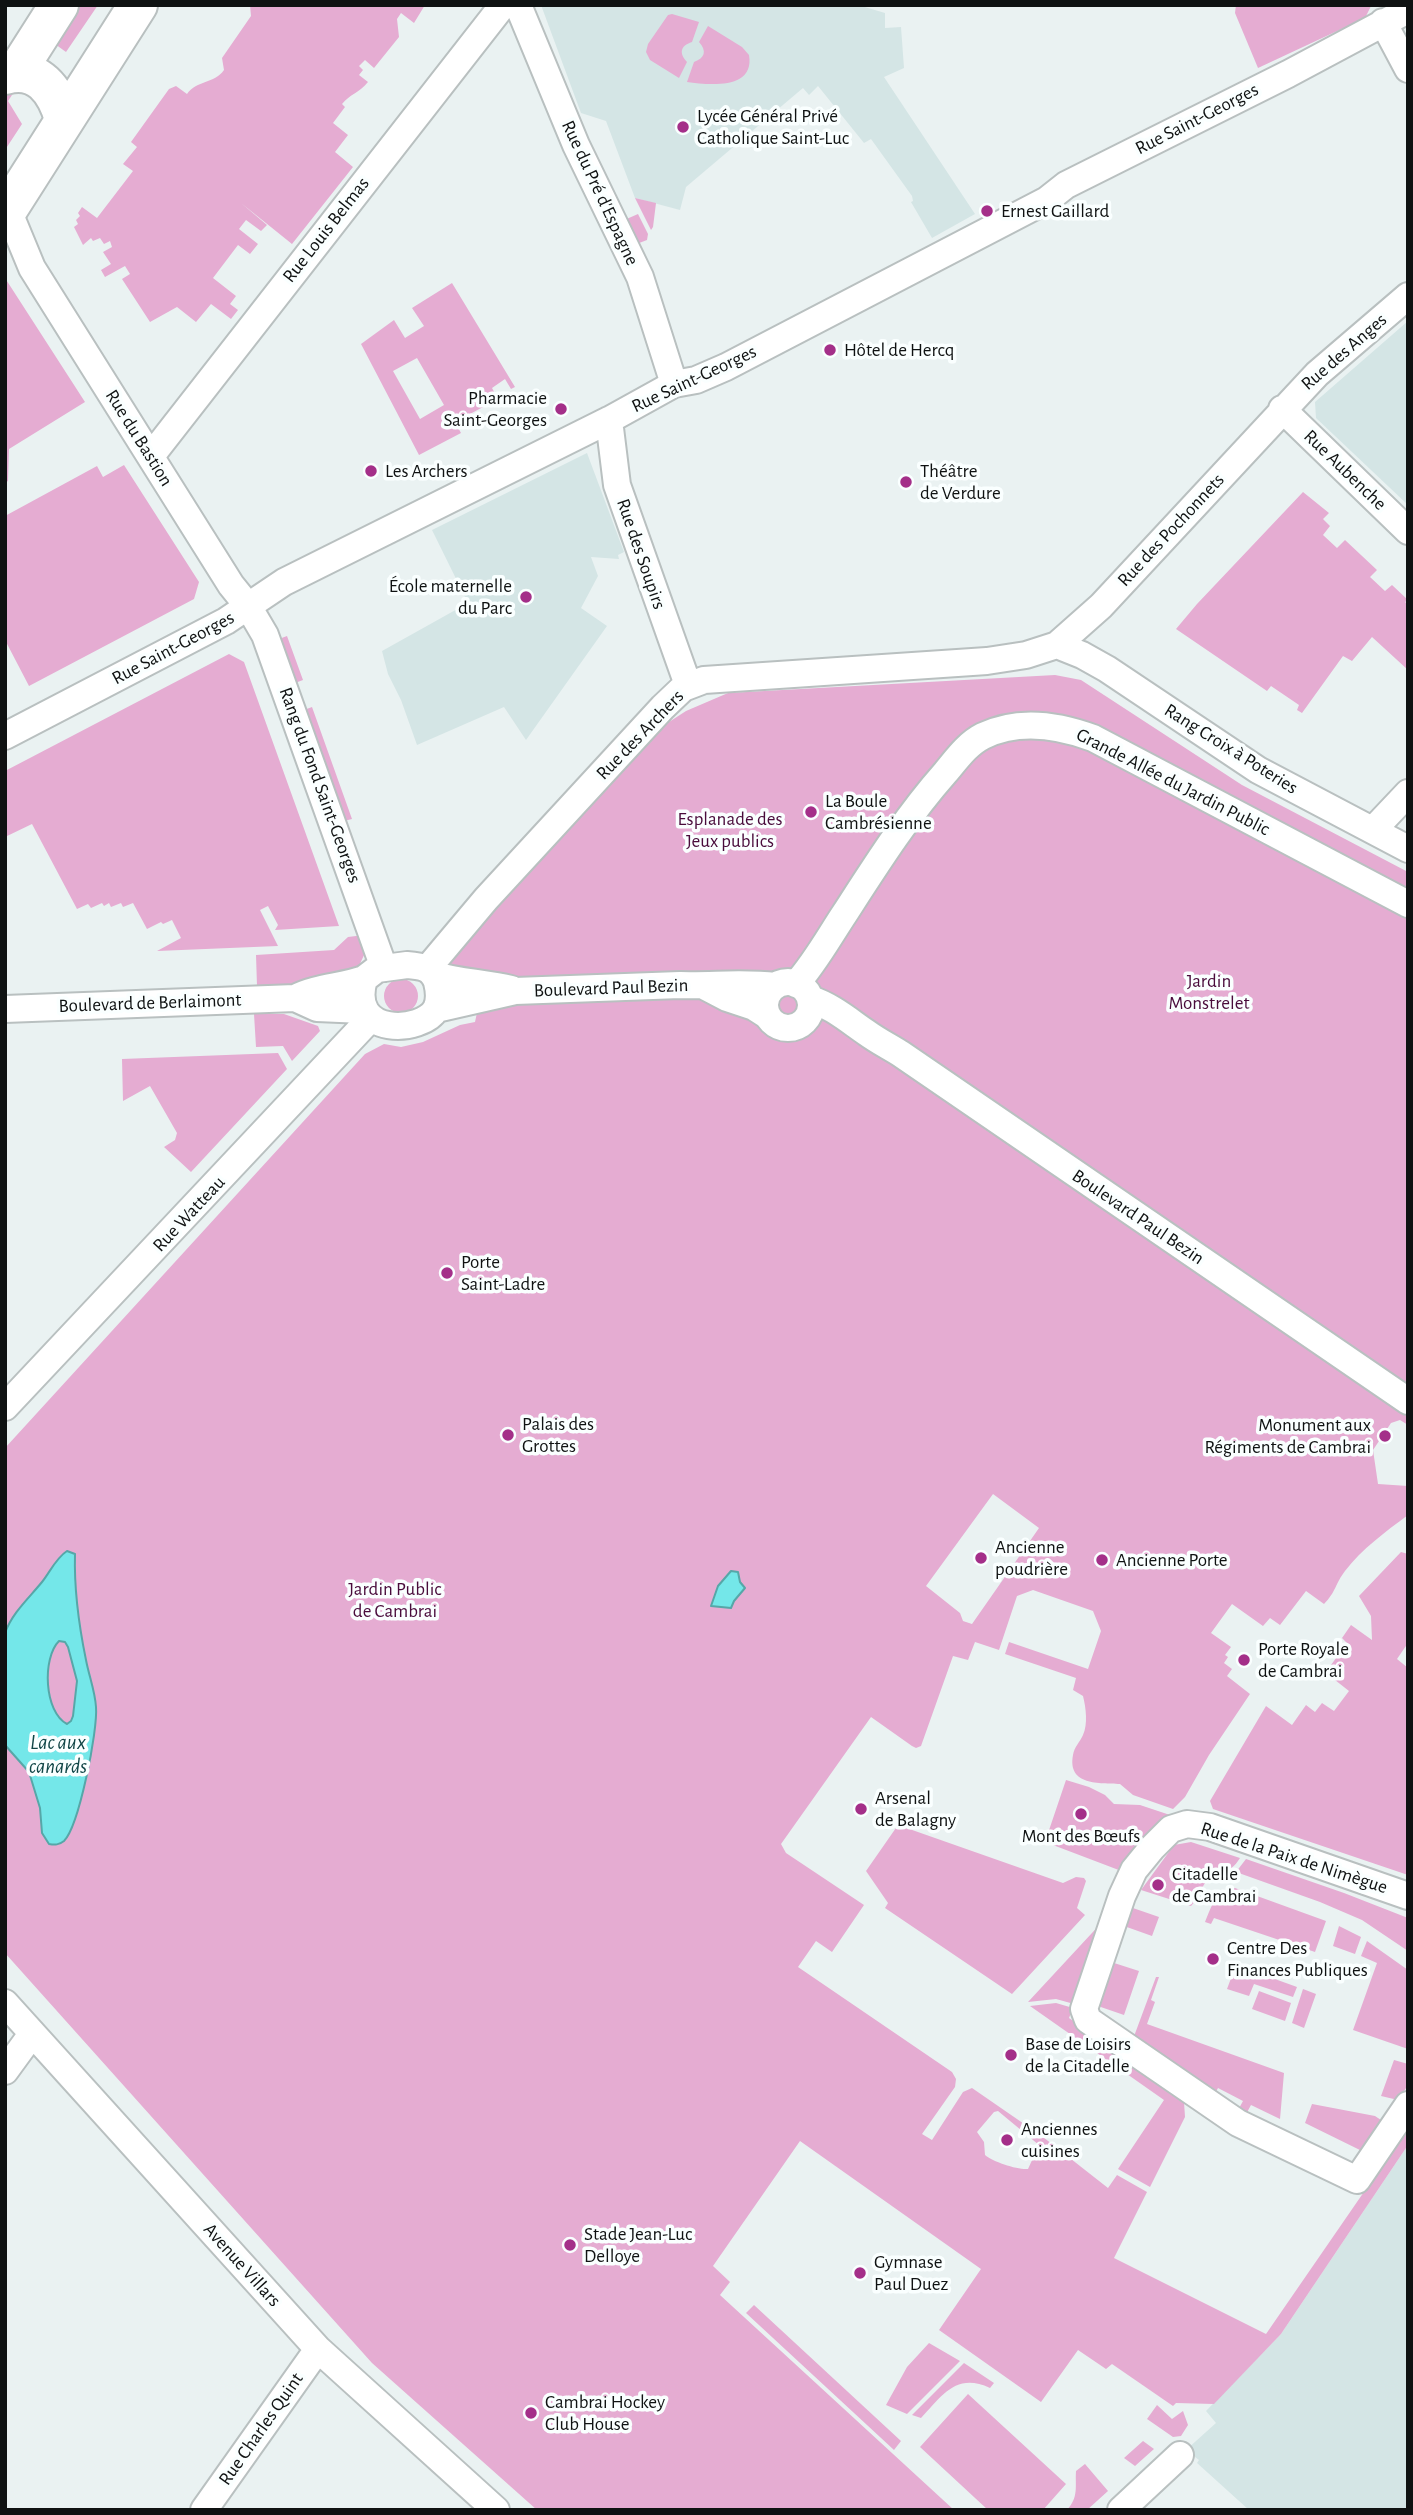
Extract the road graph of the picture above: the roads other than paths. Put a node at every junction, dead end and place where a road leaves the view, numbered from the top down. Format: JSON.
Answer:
{"nodes":[{"id":1,"x":59,"y":5,"type":"edge"},
{"id":2,"x":138,"y":5,"type":"edge"},
{"id":3,"x":503,"y":5,"type":"edge"},
{"id":4,"x":517,"y":5,"type":"edge"},
{"id":5,"x":1408,"y":10,"type":"edge"},
{"id":6,"x":1383,"y":22,"type":"junction"},
{"id":7,"x":1408,"y":69,"type":"edge"},
{"id":8,"x":11,"y":73,"type":"edge"},
{"id":9,"x":64,"y":119,"type":"junction"},
{"id":10,"x":7,"y":212,"type":"edge"},
{"id":11,"x":5,"y":257,"type":"edge"},
{"id":12,"x":32,"y":268,"type":"junction"},
{"id":13,"x":1408,"y":296,"type":"edge"},
{"id":14,"x":674,"y":384,"type":"junction"},
{"id":15,"x":1282,"y":410,"type":"junction"},
{"id":16,"x":609,"y":420,"type":"junction"},
{"id":17,"x":151,"y":456,"type":"junction"},
{"id":18,"x":1408,"y":531,"type":"edge"},
{"id":19,"x":248,"y":606,"type":"junction"},
{"id":20,"x":1056,"y":645,"type":"junction"},
{"id":21,"x":688,"y":685,"type":"junction"},
{"id":22,"x":5,"y":736,"type":"edge"},
{"id":23,"x":1408,"y":793,"type":"edge"},
{"id":24,"x":1373,"y":830,"type":"junction"},
{"id":25,"x":1408,"y":849,"type":"edge"},
{"id":26,"x":1408,"y":904,"type":"edge"},
{"id":27,"x":431,"y":971,"type":"junction"},
{"id":28,"x":374,"y":973,"type":"junction"},
{"id":29,"x":706,"y":987,"type":"junction"},
{"id":30,"x":515,"y":991,"type":"junction"},
{"id":31,"x":295,"y":998,"type":"junction"},
{"id":32,"x":796,"y":998,"type":"junction"},
{"id":33,"x":5,"y":1009,"type":"edge"},
{"id":34,"x":436,"y":1009,"type":"junction"},
{"id":35,"x":367,"y":1015,"type":"junction"},
{"id":36,"x":1408,"y":1401,"type":"edge"},
{"id":37,"x":5,"y":1407,"type":"edge"},
{"id":38,"x":1408,"y":1896,"type":"edge"},
{"id":39,"x":5,"y":2003,"type":"edge"},
{"id":40,"x":32,"y":2034,"type":"junction"},
{"id":41,"x":5,"y":2071,"type":"edge"},
{"id":42,"x":1408,"y":2105,"type":"edge"},
{"id":43,"x":318,"y":2349,"type":"junction"},
{"id":44,"x":1180,"y":2455,"type":"dead end"},
{"id":45,"x":204,"y":2510,"type":"edge"},
{"id":46,"x":496,"y":2510,"type":"edge"},
{"id":47,"x":1121,"y":2510,"type":"edge"}],
"edges":[{"from":1,"to":8,"type":"main road"},
{"from":2,"to":9,"type":"main road"},
{"from":3,"to":17,"type":"street","name":"Rue Louis Belmas"},
{"from":4,"to":14,"type":"street","name":"Rue du Pré d'Espagne"},
{"from":5,"to":6,"type":"street","name":"Rue Saint-Georges"},
{"from":6,"to":7,"type":"street"},
{"from":6,"to":14,"type":"street","name":"Rue Saint-Georges"},
{"from":8,"to":9,"type":"main road"},
{"from":9,"to":10,"type":"main road"},
{"from":10,"to":12,"type":"street","name":"Rue du Bastion"},
{"from":11,"to":12,"type":"street"},
{"from":12,"to":17,"type":"street","name":"Rue du Bastion"},
{"from":13,"to":15,"type":"street","name":"Rue des Anges"},
{"from":14,"to":16,"type":"street","name":"Rue Saint-Georges"},
{"from":15,"to":18,"type":"street","name":"Rue Aubenche"},
{"from":15,"to":20,"type":"street","name":"Rue des Pochonnets"},
{"from":16,"to":19,"type":"street","name":"Rue Saint-Georges"},
{"from":16,"to":21,"type":"street","name":"Rue des Soupirs"},
{"from":17,"to":19,"type":"street","name":"Rue du Bastion"},
{"from":19,"to":22,"type":"street","name":"Rue Saint-Georges"},
{"from":19,"to":28,"type":"street","name":"Rang du Fond Saint-Georges"},
{"from":20,"to":21,"type":"street","name":"Rue des Archers"},
{"from":20,"to":24,"type":"street","name":"Rang Croix à Poteries"},
{"from":21,"to":27,"type":"street","name":"Rue des Archers"},
{"from":23,"to":24,"type":"street"},
{"from":24,"to":25,"type":"street","name":"Rang Croix à Poteries"},
{"from":26,"to":32,"type":"street","name":"Grande Allée du Jardin Public"},
{"from":27,"to":28,"type":"street"},
{"from":27,"to":30,"type":"street","name":"Boulevard Paul Bezin"},
{"from":27,"to":34,"type":"street"},
{"from":28,"to":31,"type":"street","name":"Boulevard de Berlaimont"},
{"from":28,"to":35,"type":"street"},
{"from":29,"to":30,"type":"street","name":"Boulevard Paul Bezin"},
{"from":29,"to":32,"type":"street","name":"Boulevard Paul Bezin"},
{"from":29,"to":32,"type":"street","name":"Boulevard Paul Bezin"},
{"from":30,"to":34,"type":"street","name":"Boulevard Paul Bezin"},
{"from":31,"to":33,"type":"street","name":"Boulevard de Berlaimont"},
{"from":31,"to":35,"type":"street","name":"Boulevard de Berlaimont"},
{"from":32,"to":36,"type":"street","name":"Boulevard Paul Bezin"},
{"from":34,"to":35,"type":"street"},
{"from":35,"to":37,"type":"street","name":"Rue Watteau"},
{"from":38,"to":42,"type":"street","name":"Rue de la Paix de Nimègue"},
{"from":39,"to":40,"type":"street","name":"Avenue Villars"},
{"from":40,"to":41,"type":"street"},
{"from":40,"to":43,"type":"street","name":"Avenue Villars"},
{"from":43,"to":45,"type":"street","name":"Rue Charles Quint"},
{"from":43,"to":46,"type":"street","name":"Avenue Villars"},
{"from":44,"to":47,"type":"street"}]}
